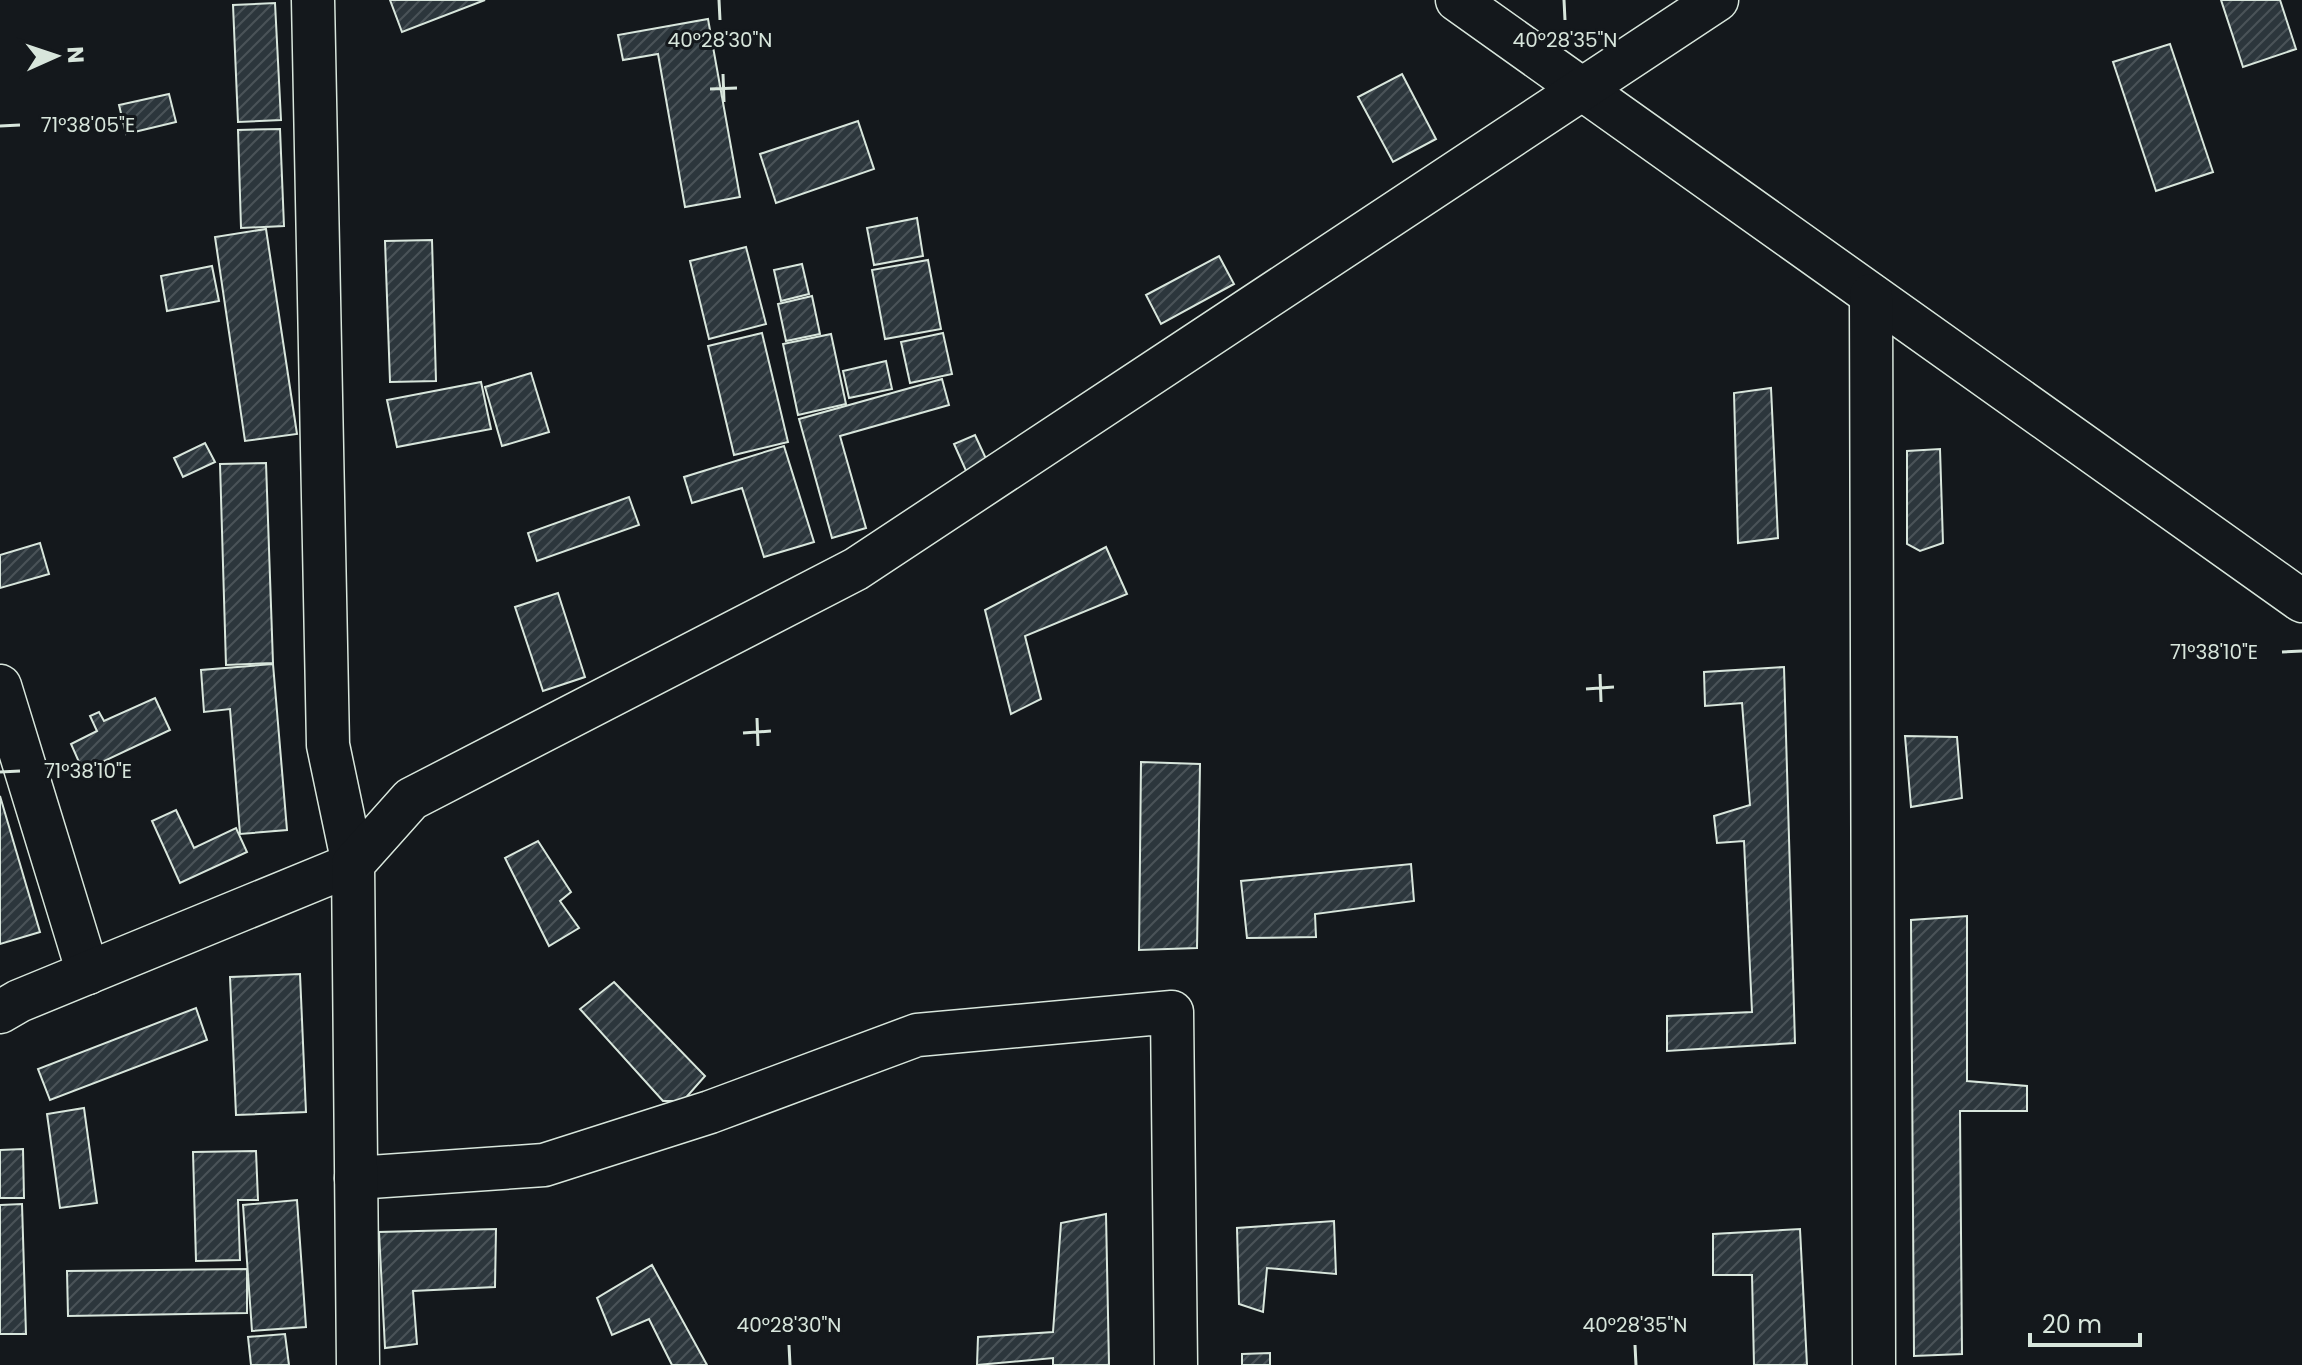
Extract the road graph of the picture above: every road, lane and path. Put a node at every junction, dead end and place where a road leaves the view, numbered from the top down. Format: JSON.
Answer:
{"nodes":[{"id":1,"x":313,"y":0,"type":"edge"},
{"id":2,"x":1457,"y":0,"type":"edge"},
{"id":3,"x":1717,"y":0,"type":"edge"},
{"id":4,"x":1581,"y":90,"type":"junction"},
{"id":5,"x":1871,"y":295,"type":"junction"},
{"id":6,"x":2302,"y":601,"type":"edge"},
{"id":7,"x":0,"y":686,"type":"edge"},
{"id":8,"x":353,"y":864,"type":"junction"},
{"id":9,"x":88,"y":973,"type":"junction"},
{"id":10,"x":0,"y":1012,"type":"edge"},
{"id":11,"x":356,"y":1178,"type":"junction"},
{"id":12,"x":358,"y":1365,"type":"edge"},
{"id":13,"x":1176,"y":1365,"type":"edge"},
{"id":14,"x":1874,"y":1365,"type":"edge"}],
"edges":[{"from":1,"to":8,"type":"street"},
{"from":2,"to":4,"type":"street"},
{"from":3,"to":4,"type":"street"},
{"from":4,"to":5,"type":"street"},
{"from":4,"to":8,"type":"street"},
{"from":5,"to":6,"type":"street"},
{"from":5,"to":14,"type":"street"},
{"from":7,"to":9,"type":"street"},
{"from":8,"to":9,"type":"street"},
{"from":8,"to":11,"type":"street"},
{"from":9,"to":10,"type":"street"},
{"from":11,"to":12,"type":"street"},
{"from":11,"to":13,"type":"street"}]}
